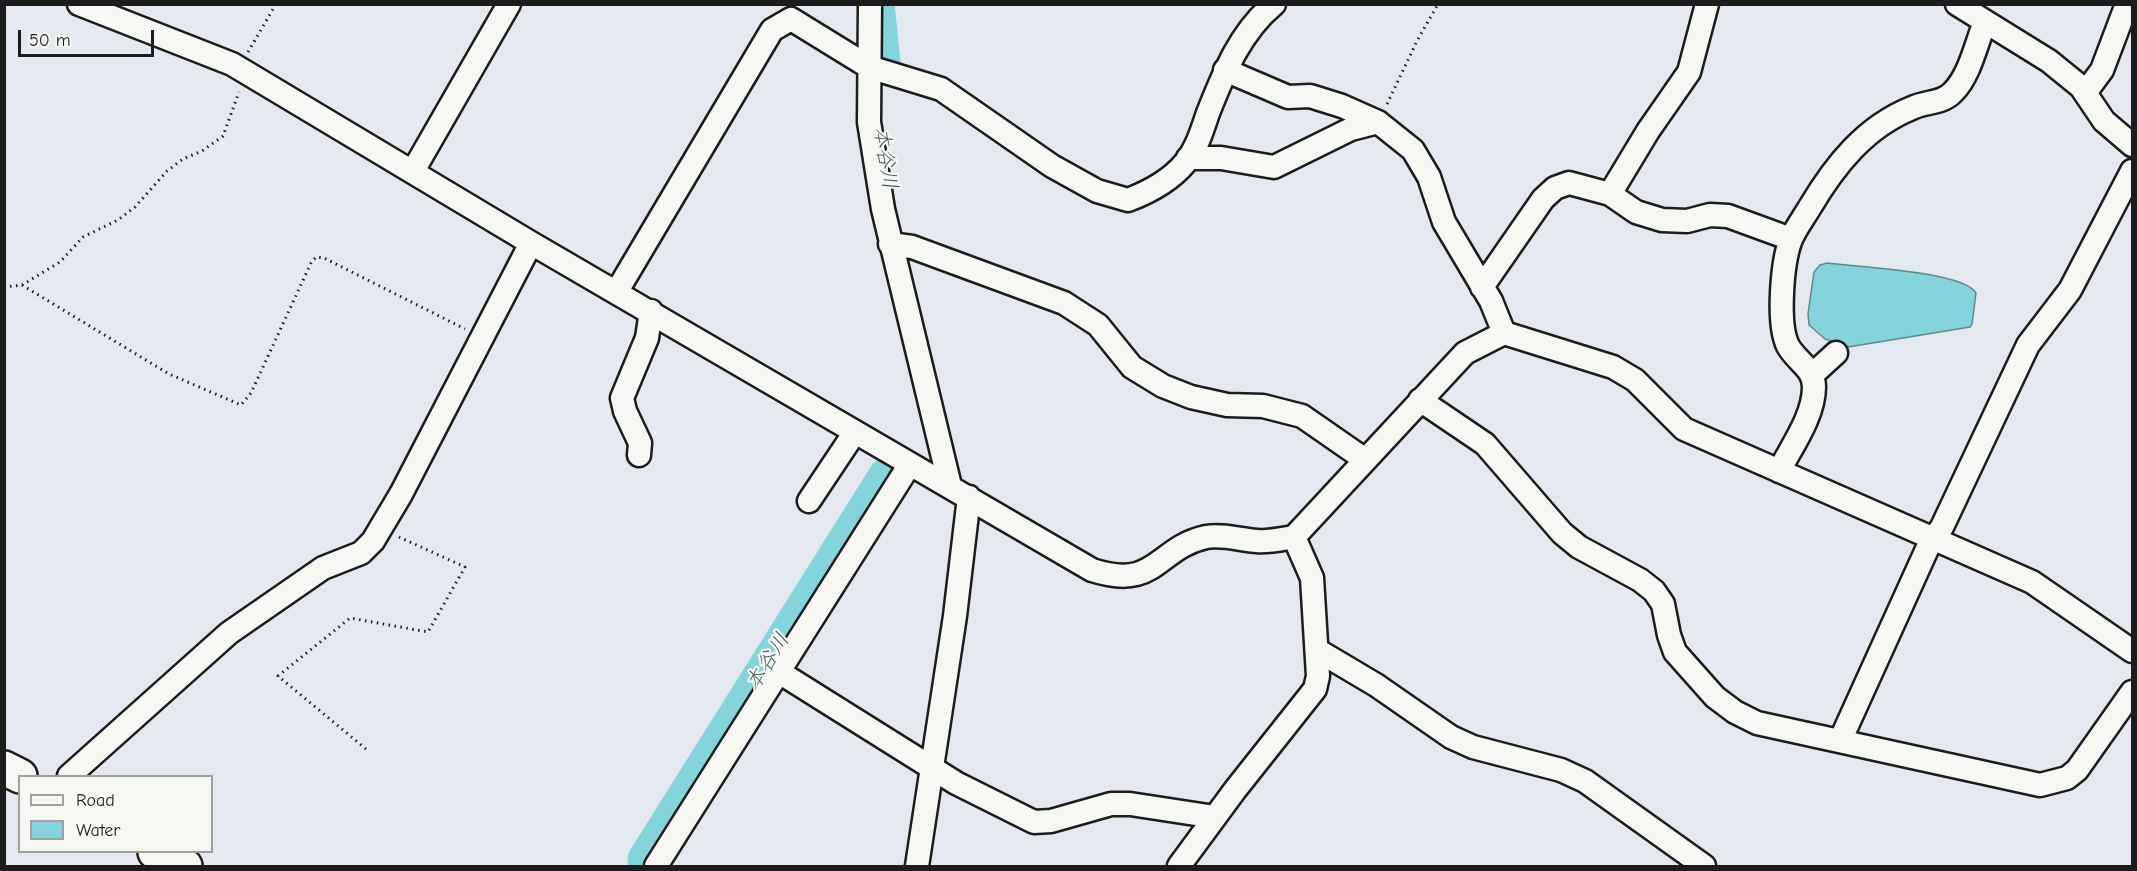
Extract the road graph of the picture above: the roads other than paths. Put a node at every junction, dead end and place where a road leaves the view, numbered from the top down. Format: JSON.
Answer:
{"nodes":[{"id":1,"x":509,"y":4,"type":"edge"},
{"id":2,"x":870,"y":4,"type":"edge"},
{"id":3,"x":1274,"y":4,"type":"edge"},
{"id":4,"x":1707,"y":4,"type":"edge"},
{"id":5,"x":1957,"y":4,"type":"edge"},
{"id":6,"x":2127,"y":4,"type":"edge"},
{"id":7,"x":84,"y":5,"type":"edge"},
{"id":8,"x":1985,"y":22,"type":"junction"},
{"id":9,"x":869,"y":67,"type":"junction"},
{"id":10,"x":1225,"y":70,"type":"junction"},
{"id":11,"x":2085,"y":93,"type":"junction"},
{"id":12,"x":1378,"y":122,"type":"junction"},
{"id":13,"x":2133,"y":145,"type":"edge"},
{"id":14,"x":1188,"y":158,"type":"junction"},
{"id":15,"x":413,"y":171,"type":"junction"},
{"id":16,"x":2133,"y":171,"type":"edge"},
{"id":17,"x":1610,"y":194,"type":"junction"},
{"id":18,"x":1791,"y":238,"type":"junction"},
{"id":19,"x":531,"y":243,"type":"junction"},
{"id":20,"x":890,"y":244,"type":"junction"},
{"id":21,"x":1482,"y":287,"type":"junction"},
{"id":22,"x":617,"y":291,"type":"junction"},
{"id":23,"x":651,"y":311,"type":"junction"},
{"id":24,"x":1504,"y":333,"type":"junction"},
{"id":25,"x":1836,"y":353,"type":"dead end"},
{"id":26,"x":1812,"y":375,"type":"junction"},
{"id":27,"x":1420,"y":400,"type":"junction"},
{"id":28,"x":855,"y":432,"type":"junction"},
{"id":29,"x":639,"y":455,"type":"dead end"},
{"id":30,"x":1364,"y":459,"type":"junction"},
{"id":31,"x":910,"y":464,"type":"junction"},
{"id":32,"x":1779,"y":471,"type":"junction"},
{"id":33,"x":959,"y":491,"type":"junction"},
{"id":34,"x":809,"y":501,"type":"dead end"},
{"id":35,"x":1294,"y":537,"type":"junction"},
{"id":36,"x":1935,"y":537,"type":"junction"},
{"id":37,"x":1317,"y":650,"type":"junction"},
{"id":38,"x":2133,"y":651,"type":"edge"},
{"id":39,"x":778,"y":672,"type":"junction"},
{"id":40,"x":2133,"y":692,"type":"edge"},
{"id":41,"x":1840,"y":741,"type":"junction"},
{"id":42,"x":932,"y":767,"type":"junction"},
{"id":43,"x":4,"y":768,"type":"edge"},
{"id":44,"x":71,"y":775,"type":"edge"},
{"id":45,"x":18,"y":776,"type":"edge"},
{"id":46,"x":1215,"y":817,"type":"junction"},
{"id":47,"x":156,"y":853,"type":"edge"},
{"id":48,"x":185,"y":867,"type":"edge"},
{"id":49,"x":656,"y":867,"type":"edge"},
{"id":50,"x":917,"y":867,"type":"edge"},
{"id":51,"x":1179,"y":867,"type":"edge"},
{"id":52,"x":1704,"y":867,"type":"edge"}],
"edges":[{"from":1,"to":15,"type":"street"},
{"from":2,"to":9,"type":"street"},
{"from":3,"to":10,"type":"street"},
{"from":4,"to":17,"type":"street"},
{"from":5,"to":8,"type":"street"},
{"from":6,"to":11,"type":"street"},
{"from":7,"to":15,"type":"street"},
{"from":8,"to":11,"type":"street"},
{"from":8,"to":18,"type":"street"},
{"from":9,"to":14,"type":"street"},
{"from":9,"to":20,"type":"street"},
{"from":9,"to":22,"type":"street"},
{"from":10,"to":12,"type":"street"},
{"from":10,"to":14,"type":"street"},
{"from":11,"to":13,"type":"street"},
{"from":12,"to":14,"type":"street"},
{"from":12,"to":21,"type":"street"},
{"from":15,"to":19,"type":"street"},
{"from":16,"to":36,"type":"street"},
{"from":17,"to":18,"type":"street"},
{"from":17,"to":21,"type":"street"},
{"from":18,"to":26,"type":"street"},
{"from":19,"to":22,"type":"street"},
{"from":19,"to":44,"type":"street"},
{"from":20,"to":30,"type":"street"},
{"from":20,"to":33,"type":"street"},
{"from":21,"to":24,"type":"street"},
{"from":22,"to":23,"type":"street"},
{"from":23,"to":28,"type":"street"},
{"from":23,"to":29,"type":"street"},
{"from":24,"to":27,"type":"street"},
{"from":24,"to":32,"type":"street"},
{"from":25,"to":26,"type":"street"},
{"from":26,"to":32,"type":"street"},
{"from":27,"to":30,"type":"street"},
{"from":27,"to":41,"type":"street"},
{"from":28,"to":31,"type":"street"},
{"from":28,"to":34,"type":"street"},
{"from":30,"to":35,"type":"street"},
{"from":31,"to":33,"type":"street"},
{"from":31,"to":39,"type":"street"},
{"from":32,"to":36,"type":"street"},
{"from":33,"to":35,"type":"street"},
{"from":33,"to":42,"type":"street"},
{"from":35,"to":37,"type":"street"},
{"from":36,"to":38,"type":"street"},
{"from":36,"to":41,"type":"street"},
{"from":37,"to":46,"type":"street"},
{"from":37,"to":52,"type":"street"},
{"from":39,"to":42,"type":"street"},
{"from":39,"to":49,"type":"street"},
{"from":40,"to":41,"type":"street"},
{"from":42,"to":46,"type":"street"},
{"from":42,"to":50,"type":"street"},
{"from":43,"to":45,"type":"main road"},
{"from":46,"to":51,"type":"street"},
{"from":47,"to":48,"type":"main road"}]}
